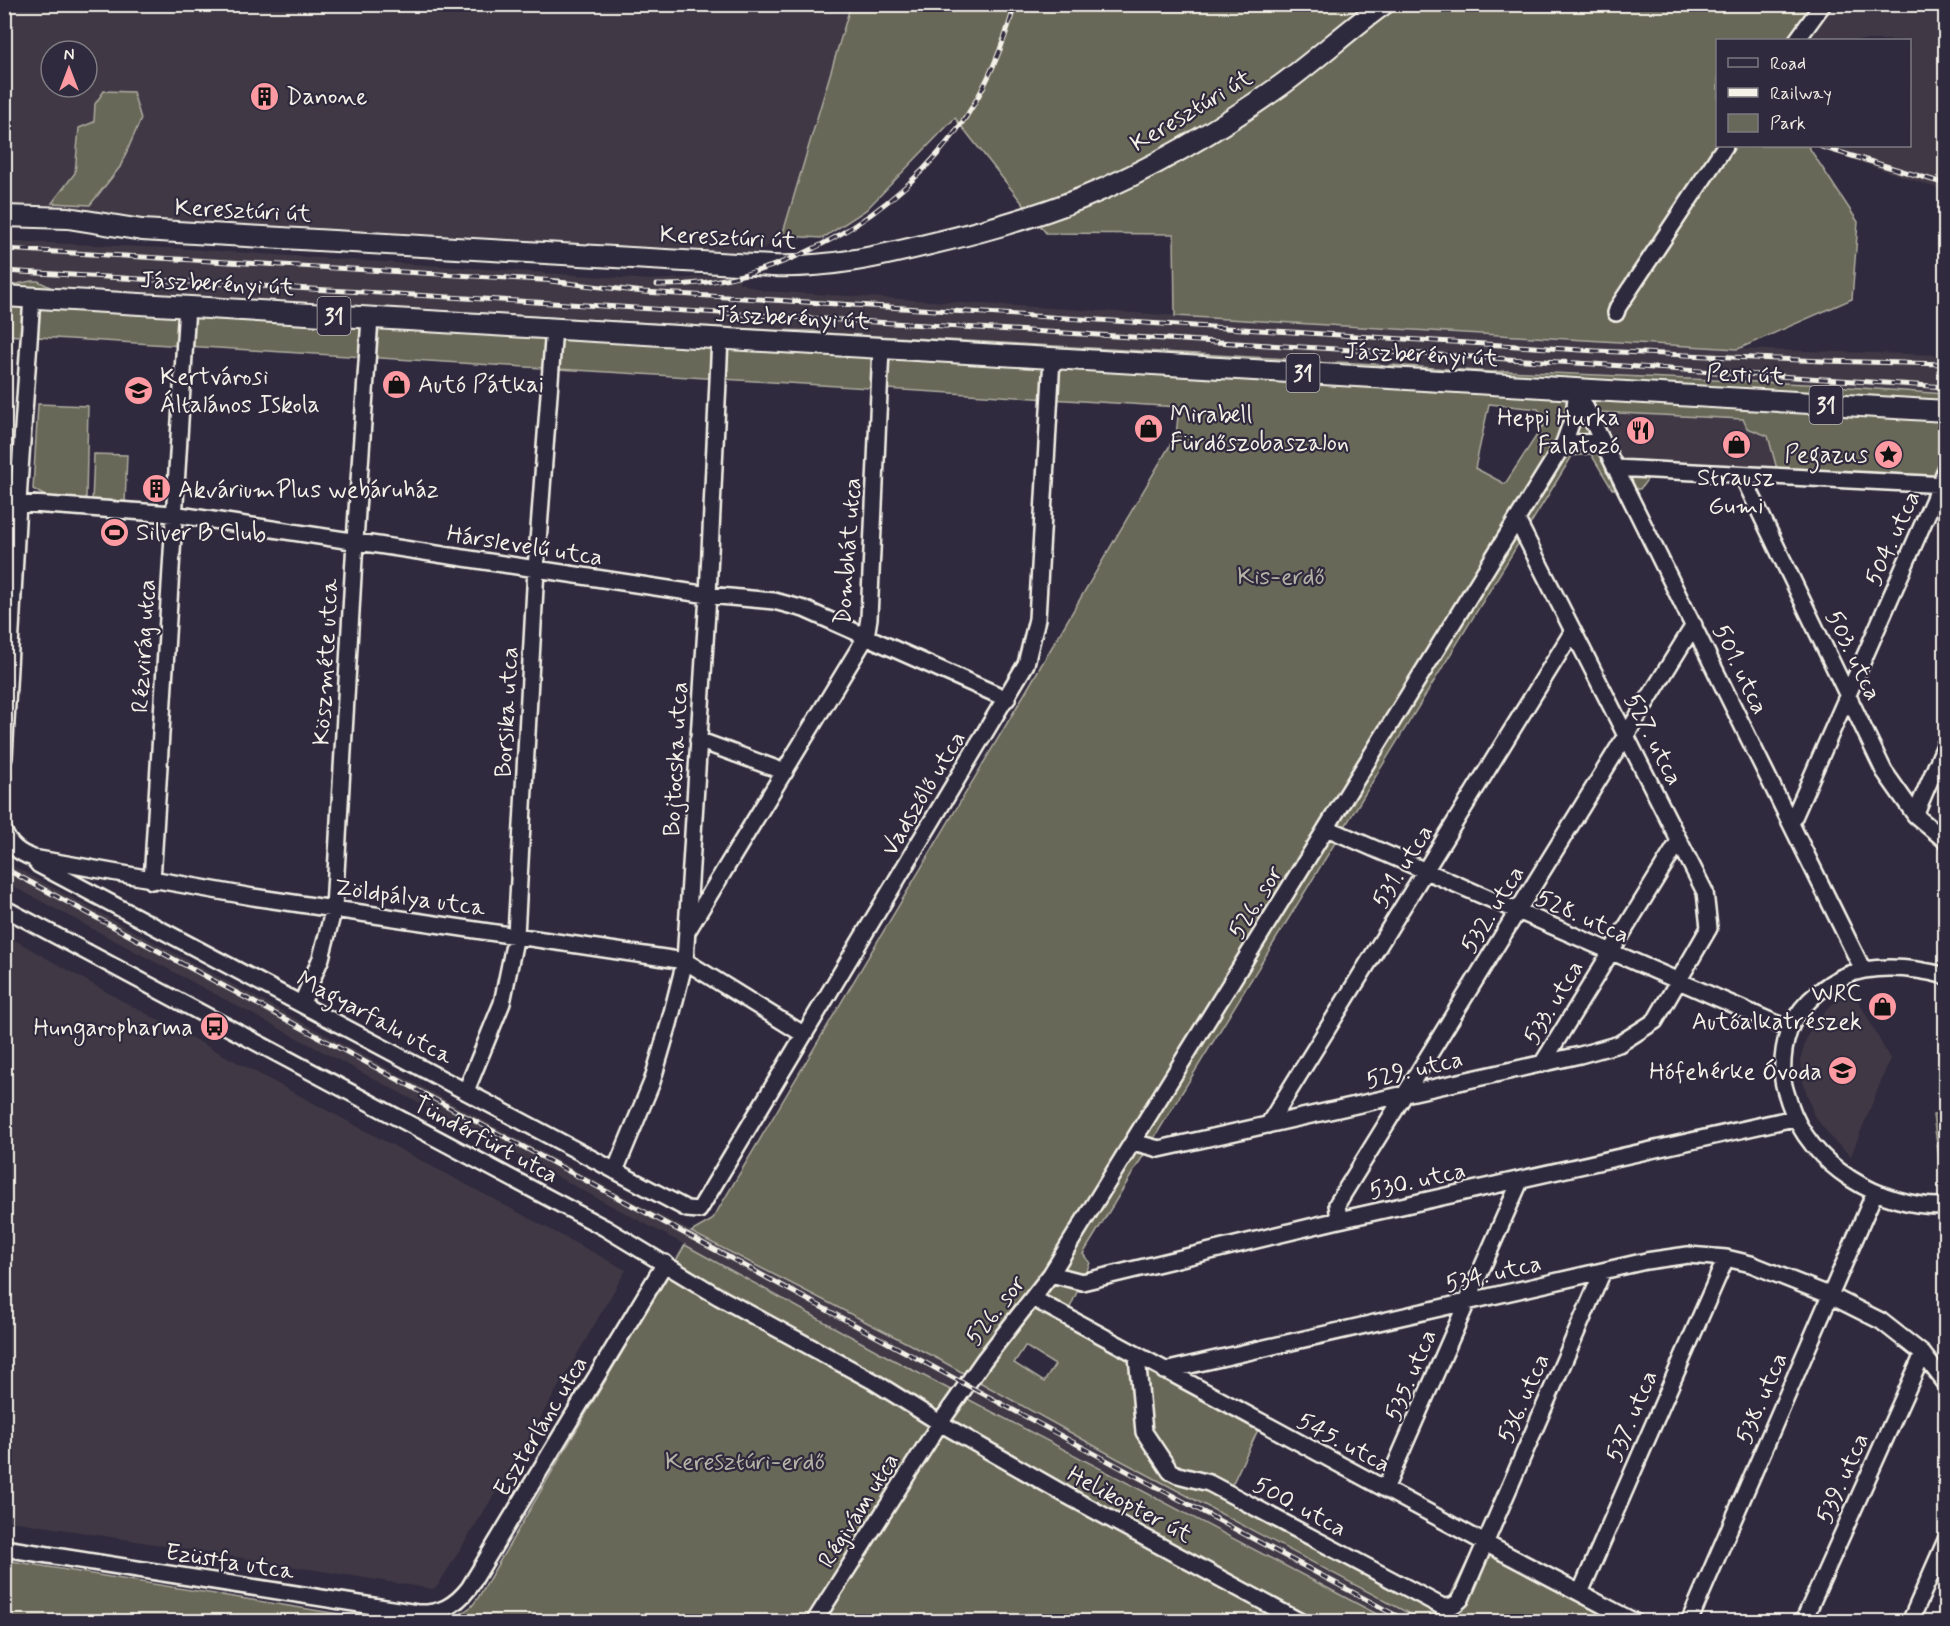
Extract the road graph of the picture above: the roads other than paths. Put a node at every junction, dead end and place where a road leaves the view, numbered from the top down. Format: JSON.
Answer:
{"nodes":[{"id":1,"x":1384,"y":4,"type":"edge"},
{"id":2,"x":1823,"y":4,"type":"edge"},
{"id":3,"x":1798,"y":39,"type":"edge"},
{"id":4,"x":1724,"y":147,"type":"edge"},
{"id":5,"x":4,"y":216,"type":"edge"},
{"id":6,"x":4,"y":296,"type":"edge"},
{"id":7,"x":32,"y":298,"type":"junction"},
{"id":8,"x":187,"y":306,"type":"junction"},
{"id":9,"x":1616,"y":313,"type":"dead end"},
{"id":10,"x":370,"y":318,"type":"junction"},
{"id":11,"x":554,"y":327,"type":"junction"},
{"id":12,"x":720,"y":338,"type":"junction"},
{"id":13,"x":881,"y":348,"type":"junction"},
{"id":14,"x":1052,"y":357,"type":"junction"},
{"id":15,"x":1577,"y":389,"type":"junction"},
{"id":16,"x":1946,"y":411,"type":"edge"},
{"id":17,"x":1564,"y":442,"type":"junction"},
{"id":18,"x":1602,"y":442,"type":"junction"},
{"id":19,"x":1615,"y":468,"type":"junction"},
{"id":20,"x":1946,"y":468,"type":"edge"},
{"id":21,"x":1742,"y":475,"type":"junction"},
{"id":22,"x":12,"y":485,"type":"edge"},
{"id":23,"x":1943,"y":485,"type":"edge"},
{"id":24,"x":18,"y":503,"type":"junction"},
{"id":25,"x":173,"y":514,"type":"junction"},
{"id":26,"x":1516,"y":520,"type":"junction"},
{"id":27,"x":355,"y":541,"type":"junction"},
{"id":28,"x":536,"y":569,"type":"junction"},
{"id":29,"x":708,"y":595,"type":"junction"},
{"id":30,"x":1694,"y":625,"type":"junction"},
{"id":31,"x":1573,"y":631,"type":"junction"},
{"id":32,"x":866,"y":637,"type":"junction"},
{"id":33,"x":1848,"y":694,"type":"junction"},
{"id":34,"x":1007,"y":699,"type":"junction"},
{"id":35,"x":1626,"y":735,"type":"junction"},
{"id":36,"x":698,"y":740,"type":"junction"},
{"id":37,"x":1946,"y":743,"type":"edge"},
{"id":38,"x":4,"y":758,"type":"edge"},
{"id":39,"x":785,"y":772,"type":"junction"},
{"id":40,"x":1915,"y":814,"type":"junction"},
{"id":41,"x":1791,"y":824,"type":"junction"},
{"id":42,"x":1327,"y":828,"type":"junction"},
{"id":43,"x":4,"y":832,"type":"edge"},
{"id":44,"x":1679,"y":841,"type":"junction"},
{"id":45,"x":1946,"y":841,"type":"edge"},
{"id":46,"x":33,"y":858,"type":"junction"},
{"id":47,"x":1425,"y":872,"type":"junction"},
{"id":48,"x":152,"y":881,"type":"junction"},
{"id":49,"x":4,"y":908,"type":"edge"},
{"id":50,"x":334,"y":908,"type":"junction"},
{"id":51,"x":1517,"y":911,"type":"junction"},
{"id":52,"x":687,"y":932,"type":"junction"},
{"id":53,"x":516,"y":935,"type":"junction"},
{"id":54,"x":1610,"y":952,"type":"junction"},
{"id":55,"x":685,"y":961,"type":"junction"},
{"id":56,"x":1863,"y":970,"type":"junction"},
{"id":57,"x":1946,"y":976,"type":"edge"},
{"id":58,"x":1678,"y":982,"type":"junction"},
{"id":59,"x":302,"y":1003,"type":"junction"},
{"id":60,"x":1789,"y":1029,"type":"junction"},
{"id":61,"x":803,"y":1034,"type":"junction"},
{"id":62,"x":1542,"y":1064,"type":"junction"},
{"id":63,"x":466,"y":1091,"type":"junction"},
{"id":64,"x":1404,"y":1095,"type":"junction"},
{"id":65,"x":1794,"y":1118,"type":"junction"},
{"id":66,"x":1268,"y":1125,"type":"junction"},
{"id":67,"x":1133,"y":1142,"type":"junction"},
{"id":68,"x":615,"y":1171,"type":"junction"},
{"id":69,"x":1521,"y":1179,"type":"junction"},
{"id":70,"x":1875,"y":1192,"type":"junction"},
{"id":71,"x":1946,"y":1206,"type":"edge"},
{"id":72,"x":699,"y":1210,"type":"joint"},
{"id":73,"x":1339,"y":1220,"type":"junction"},
{"id":74,"x":1726,"y":1258,"type":"junction"},
{"id":75,"x":665,"y":1263,"type":"junction"},
{"id":76,"x":1603,"y":1271,"type":"junction"},
{"id":77,"x":1051,"y":1274,"type":"junction"},
{"id":78,"x":1829,"y":1295,"type":"junction"},
{"id":79,"x":1034,"y":1299,"type":"junction"},
{"id":80,"x":1466,"y":1302,"type":"junction"},
{"id":81,"x":1923,"y":1354,"type":"junction"},
{"id":82,"x":1137,"y":1356,"type":"junction"},
{"id":83,"x":1164,"y":1371,"type":"junction"},
{"id":84,"x":1946,"y":1384,"type":"edge"},
{"id":85,"x":940,"y":1423,"type":"junction"},
{"id":86,"x":1386,"y":1489,"type":"junction"},
{"id":87,"x":1946,"y":1540,"type":"edge"},
{"id":88,"x":1485,"y":1543,"type":"junction"},
{"id":89,"x":4,"y":1548,"type":"edge"},
{"id":90,"x":1580,"y":1593,"type":"junction"},
{"id":91,"x":448,"y":1608,"type":"joint"},
{"id":92,"x":814,"y":1622,"type":"edge"},
{"id":93,"x":1300,"y":1622,"type":"edge"},
{"id":94,"x":1635,"y":1622,"type":"edge"},
{"id":95,"x":1689,"y":1622,"type":"edge"},
{"id":96,"x":1803,"y":1622,"type":"edge"},
{"id":97,"x":1910,"y":1622,"type":"edge"}],
"edges":[{"from":1,"to":5,"type":"main road","name":"Keresztúri út"},
{"from":2,"to":3,"type":"street"},
{"from":4,"to":9,"type":"street"},
{"from":6,"to":7,"type":"main road","name":"Jászberényi út","number":"31"},
{"from":7,"to":8,"type":"main road","name":"Jászberényi út","number":"31"},
{"from":7,"to":22,"type":"street"},
{"from":8,"to":10,"type":"main road","name":"Jászberényi út","number":"31"},
{"from":8,"to":25,"type":"street","name":"Rézvirág utca"},
{"from":10,"to":11,"type":"main road","name":"Jászberényi út","number":"31"},
{"from":10,"to":27,"type":"street","name":"Köszméte utca"},
{"from":11,"to":12,"type":"main road","name":"Jászberényi út","number":"31"},
{"from":11,"to":28,"type":"street","name":"Borsika utca"},
{"from":12,"to":13,"type":"main road","name":"Jászberényi út","number":"31"},
{"from":12,"to":29,"type":"street","name":"Bojtocska utca"},
{"from":13,"to":14,"type":"main road","name":"Jászberényi út","number":"31"},
{"from":13,"to":32,"type":"street","name":"Dombhát utca"},
{"from":14,"to":15,"type":"main road","name":"Jászberényi út","number":"31"},
{"from":14,"to":34,"type":"street","name":"Vadszőlő utca"},
{"from":15,"to":16,"type":"main road","name":"Pesti út","number":"31"},
{"from":15,"to":17,"type":"street","name":"526. sor"},
{"from":15,"to":18,"type":"street","name":"501. utca"},
{"from":17,"to":18,"type":"street"},
{"from":17,"to":26,"type":"street","name":"526. sor"},
{"from":18,"to":19,"type":"street","name":"501. utca"},
{"from":19,"to":21,"type":"street"},
{"from":19,"to":30,"type":"street","name":"501. utca"},
{"from":20,"to":23,"type":"street","name":"504. utca"},
{"from":21,"to":23,"type":"street"},
{"from":21,"to":33,"type":"street","name":"503. utca"},
{"from":22,"to":24,"type":"street"},
{"from":23,"to":33,"type":"street","name":"504. utca"},
{"from":24,"to":25,"type":"street","name":"Hárslevelű utca"},
{"from":24,"to":38,"type":"street"},
{"from":25,"to":27,"type":"street","name":"Hárslevelű utca"},
{"from":25,"to":48,"type":"street","name":"Rézvirág utca"},
{"from":26,"to":31,"type":"street","name":"527. utca"},
{"from":26,"to":42,"type":"street","name":"526. sor"},
{"from":27,"to":28,"type":"street","name":"Hárslevelű utca"},
{"from":27,"to":50,"type":"street","name":"Köszméte utca"},
{"from":28,"to":29,"type":"street","name":"Hárslevelű utca"},
{"from":28,"to":53,"type":"street","name":"Borsika utca"},
{"from":29,"to":32,"type":"street","name":"Hárslevelű utca"},
{"from":29,"to":36,"type":"street","name":"Bojtocska utca"},
{"from":30,"to":35,"type":"street","name":"532. utca"},
{"from":30,"to":41,"type":"street","name":"501. utca"},
{"from":31,"to":35,"type":"street","name":"527. utca"},
{"from":31,"to":47,"type":"street","name":"531. utca"},
{"from":32,"to":34,"type":"street","name":"Hárslevelű utca"},
{"from":32,"to":39,"type":"street","name":"Dombhát utca"},
{"from":33,"to":40,"type":"street","name":"503. utca"},
{"from":33,"to":41,"type":"street","name":"504. utca"},
{"from":34,"to":61,"type":"street","name":"Vadszőlő utca"},
{"from":35,"to":44,"type":"street","name":"527. utca"},
{"from":35,"to":51,"type":"street","name":"532. utca"},
{"from":36,"to":39,"type":"street"},
{"from":36,"to":52,"type":"street","name":"Bojtocska utca"},
{"from":37,"to":40,"type":"street"},
{"from":39,"to":52,"type":"street","name":"Dombhát utca"},
{"from":40,"to":45,"type":"street","name":"503. utca"},
{"from":41,"to":56,"type":"street","name":"501. utca"},
{"from":42,"to":47,"type":"street","name":"528. utca"},
{"from":42,"to":67,"type":"street","name":"526. sor"},
{"from":43,"to":46,"type":"street","name":"Zöldpálya utca"},
{"from":44,"to":54,"type":"street","name":"533. utca"},
{"from":44,"to":58,"type":"street","name":"527. utca"},
{"from":46,"to":48,"type":"street","name":"Zöldpálya utca"},
{"from":46,"to":59,"type":"street","name":"Magyarfalu utca"},
{"from":47,"to":51,"type":"street","name":"528. utca"},
{"from":47,"to":66,"type":"street","name":"531. utca"},
{"from":48,"to":50,"type":"street","name":"Zöldpálya utca"},
{"from":49,"to":75,"type":"street","name":"Tündérfürt utca"},
{"from":50,"to":53,"type":"street","name":"Zöldpálya utca"},
{"from":50,"to":59,"type":"street","name":"Köszméte utca"},
{"from":51,"to":54,"type":"street","name":"528. utca"},
{"from":51,"to":64,"type":"street","name":"532. utca"},
{"from":52,"to":55,"type":"street","name":"Bojtocska utca"},
{"from":53,"to":55,"type":"street","name":"Zöldpálya utca"},
{"from":53,"to":63,"type":"street","name":"Borsika utca"},
{"from":54,"to":58,"type":"street","name":"528. utca"},
{"from":54,"to":62,"type":"street","name":"533. utca"},
{"from":55,"to":61,"type":"street","name":"Zöldpálya utca"},
{"from":55,"to":68,"type":"street","name":"Bojtocska utca"},
{"from":56,"to":57,"type":"street"},
{"from":56,"to":60,"type":"street"},
{"from":58,"to":60,"type":"street","name":"528. utca"},
{"from":58,"to":62,"type":"street","name":"529. utca"},
{"from":59,"to":63,"type":"street","name":"Magyarfalu utca"},
{"from":60,"to":65,"type":"street"},
{"from":61,"to":72,"type":"street","name":"Vadszőlő utca"},
{"from":62,"to":64,"type":"street","name":"529. utca"},
{"from":63,"to":68,"type":"street","name":"Magyarfalu utca"},
{"from":64,"to":66,"type":"street","name":"529. utca"},
{"from":64,"to":73,"type":"street","name":"532. utca"},
{"from":65,"to":69,"type":"street","name":"530. utca"},
{"from":65,"to":70,"type":"street"},
{"from":66,"to":67,"type":"street","name":"529. utca"},
{"from":67,"to":77,"type":"street","name":"526. sor"},
{"from":68,"to":72,"type":"street","name":"Magyarfalu utca"},
{"from":69,"to":73,"type":"street","name":"530. utca"},
{"from":69,"to":80,"type":"street","name":"535. utca"},
{"from":70,"to":71,"type":"street"},
{"from":70,"to":78,"type":"street","name":"538. utca"},
{"from":73,"to":77,"type":"street","name":"530. utca"},
{"from":74,"to":76,"type":"street","name":"534. utca"},
{"from":74,"to":78,"type":"street","name":"534. utca"},
{"from":74,"to":90,"type":"street","name":"537. utca"},
{"from":75,"to":85,"type":"street","name":"Tündérfürt utca"},
{"from":75,"to":91,"type":"street","name":"Eszterlánc utca"},
{"from":76,"to":80,"type":"street","name":"534. utca"},
{"from":76,"to":88,"type":"street","name":"536. utca"},
{"from":77,"to":79,"type":"street","name":"526. sor"},
{"from":78,"to":81,"type":"street","name":"534. utca"},
{"from":78,"to":95,"type":"street","name":"538. utca"},
{"from":79,"to":82,"type":"street","name":"545. utca"},
{"from":79,"to":85,"type":"street","name":"526. sor"},
{"from":80,"to":83,"type":"street","name":"534. utca"},
{"from":80,"to":86,"type":"street","name":"535. utca"},
{"from":81,"to":84,"type":"street","name":"534. utca"},
{"from":81,"to":96,"type":"street","name":"539. utca"},
{"from":82,"to":83,"type":"street","name":"545. utca"},
{"from":82,"to":88,"type":"street","name":"500. utca"},
{"from":83,"to":86,"type":"street","name":"545. utca"},
{"from":85,"to":92,"type":"street","name":"Régivám utca"},
{"from":85,"to":93,"type":"street","name":"Helikopter út"},
{"from":86,"to":88,"type":"street","name":"545. utca"},
{"from":87,"to":97,"type":"street"},
{"from":88,"to":90,"type":"street","name":"545. utca"},
{"from":89,"to":91,"type":"street","name":"Ezüstfa utca"},
{"from":90,"to":94,"type":"street","name":"545. utca"}]}
